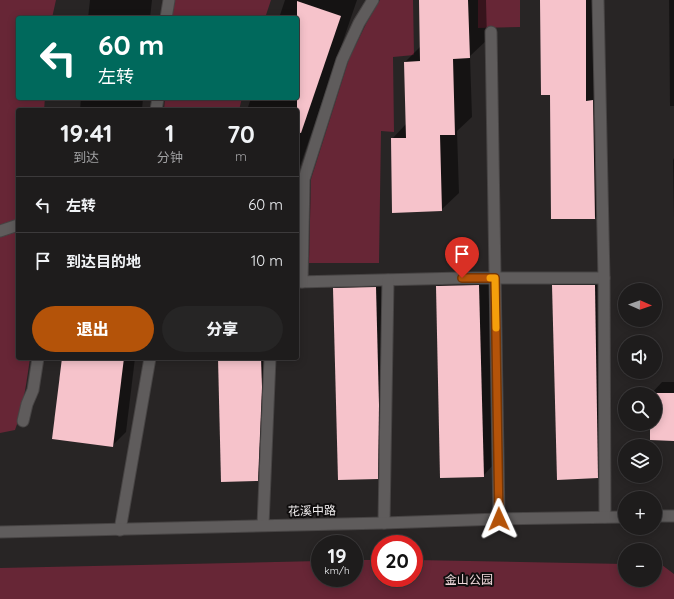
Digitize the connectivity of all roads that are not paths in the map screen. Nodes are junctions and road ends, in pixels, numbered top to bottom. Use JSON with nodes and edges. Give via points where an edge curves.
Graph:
{"nodes":[{"id":1,"x":168,"y":0,"type":"edge"},
{"id":2,"x":373,"y":0,"type":"edge"},
{"id":3,"x":598,"y":0,"type":"edge"},
{"id":4,"x":166,"y":16,"type":"edge"},
{"id":5,"x":491,"y":32,"type":"dead end"},
{"id":6,"x":16,"y":226,"type":"edge"},
{"id":7,"x":0,"y":231,"type":"edge"},
{"id":8,"x":495,"y":278,"type":"junction"},
{"id":9,"x":604,"y":278,"type":"junction"},
{"id":10,"x":388,"y":280,"type":"junction"},
{"id":11,"x":299,"y":282,"type":"edge"},
{"id":12,"x":38,"y":360,"type":"edge"},
{"id":13,"x":150,"y":360,"type":"edge"},
{"id":14,"x":270,"y":360,"type":"edge"},
{"id":15,"x":23,"y":421,"type":"dead end"},
{"id":16,"x":662,"y":516,"type":"edge"},
{"id":17,"x":674,"y":516,"type":"edge"},
{"id":18,"x":618,"y":517,"type":"edge"},
{"id":19,"x":606,"y":518,"type":"junction"},
{"id":20,"x":499,"y":519,"type":"junction"},
{"id":21,"x":384,"y":523,"type":"junction"},
{"id":22,"x":263,"y":525,"type":"junction"},
{"id":23,"x":120,"y":530,"type":"junction"},
{"id":24,"x":0,"y":532,"type":"edge"}],
"edges":[{"from":1,"to":4,"type":"street"},
{"from":2,"to":11,"type":"street","via":[[342,60],[304,179]]},
{"from":3,"to":9,"type":"street"},
{"from":5,"to":8,"type":"street"},
{"from":6,"to":7,"type":"street"},
{"from":8,"to":9,"type":"street"},
{"from":8,"to":10,"type":"street"},
{"from":8,"to":20,"type":"street"},
{"from":9,"to":19,"type":"street"},
{"from":10,"to":11,"type":"street"},
{"from":10,"to":21,"type":"street"},
{"from":12,"to":15,"type":"street","via":[[33,390]]},
{"from":13,"to":23,"type":"street"},
{"from":14,"to":22,"type":"street"},
{"from":16,"to":17,"type":"street"},
{"from":18,"to":19,"type":"street","name":"花溪中路"},
{"from":19,"to":20,"type":"street","name":"花溪中路"},
{"from":20,"to":21,"type":"street","name":"花溪中路"},
{"from":21,"to":22,"type":"street","name":"花溪中路"},
{"from":22,"to":23,"type":"street","name":"花溪中路"},
{"from":23,"to":24,"type":"street","name":"花溪中路"}]}
